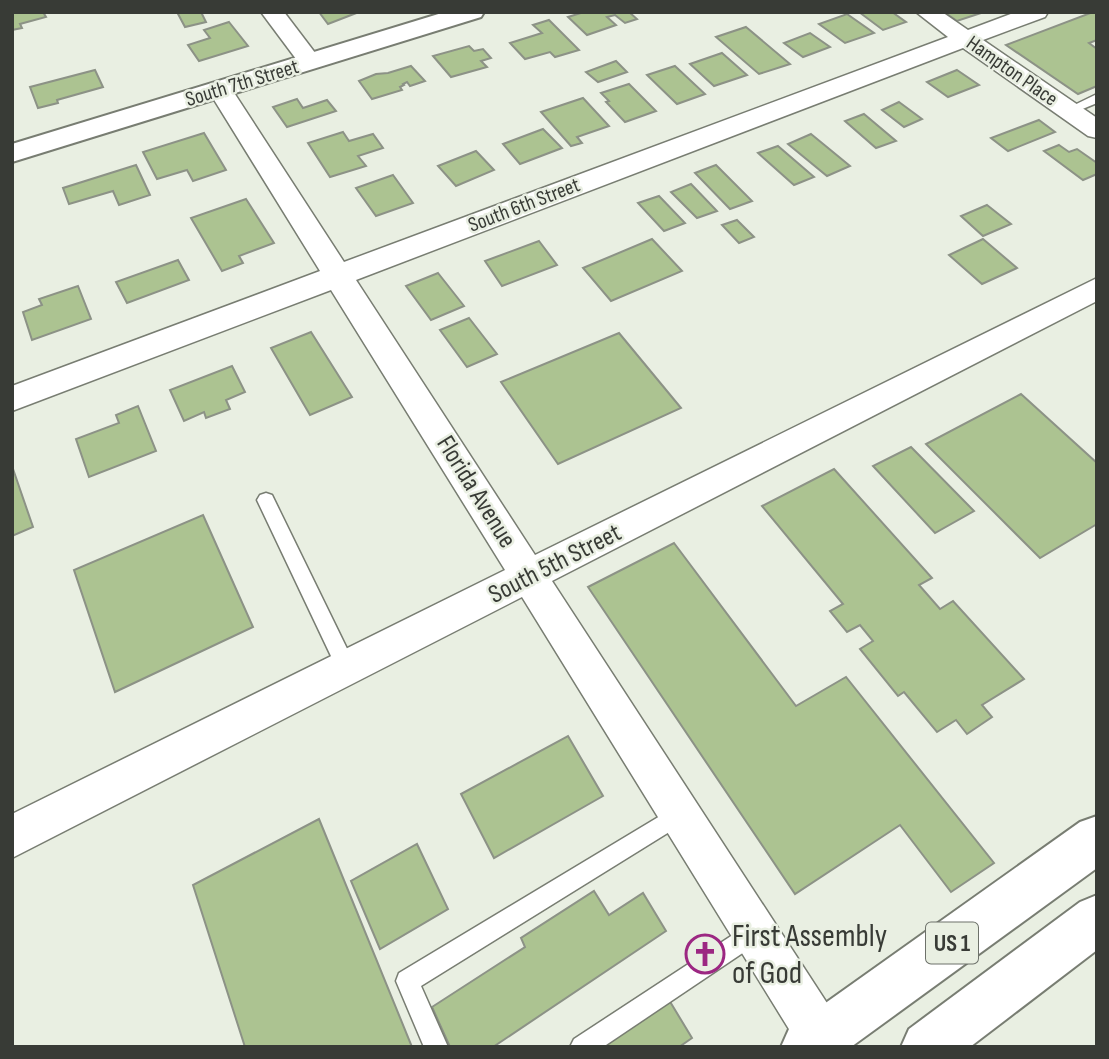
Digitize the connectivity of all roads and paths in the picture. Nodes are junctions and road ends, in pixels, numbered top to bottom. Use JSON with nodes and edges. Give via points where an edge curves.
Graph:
{"nodes":[{"id":1,"x":272,"y":12,"type":"edge"},
{"id":2,"x":472,"y":12,"type":"edge"},
{"id":3,"x":927,"y":12,"type":"edge"},
{"id":4,"x":1034,"y":13,"type":"edge"},
{"id":5,"x":965,"y":39,"type":"junction"},
{"id":6,"x":310,"y":62,"type":"junction"},
{"id":7,"x":220,"y":90,"type":"junction"},
{"id":8,"x":1097,"y":98,"type":"edge"},
{"id":9,"x":1069,"y":111,"type":"junction"},
{"id":10,"x":1097,"y":130,"type":"edge"},
{"id":11,"x":12,"y":153,"type":"edge"},
{"id":12,"x":338,"y":275,"type":"junction"},
{"id":13,"x":1097,"y":288,"type":"edge"},
{"id":14,"x":12,"y":399,"type":"edge"},
{"id":15,"x":265,"y":500,"type":"dead end"},
{"id":16,"x":529,"y":577,"type":"junction"},
{"id":17,"x":347,"y":669,"type":"junction"},
{"id":18,"x":680,"y":814,"type":"junction"},
{"id":19,"x":12,"y":837,"type":"edge"},
{"id":20,"x":1097,"y":839,"type":"edge"},
{"id":21,"x":1097,"y":919,"type":"edge"},
{"id":22,"x":754,"y":932,"type":"junction"},
{"id":23,"x":814,"y":1042,"type":"edge"},
{"id":24,"x":436,"y":1047,"type":"edge"},
{"id":25,"x":582,"y":1047,"type":"edge"},
{"id":26,"x":927,"y":1047,"type":"edge"}],
"edges":[{"from":1,"to":6,"type":"street"},
{"from":2,"to":6,"type":"street","name":"South 7th Street"},
{"from":3,"to":5,"type":"street","name":"Hampton Place"},
{"from":4,"to":5,"type":"street","name":"South 6th Street"},
{"from":5,"to":9,"type":"street","name":"Hampton Place"},
{"from":5,"to":12,"type":"street","name":"South 6th Street"},
{"from":6,"to":7,"type":"street","name":"South 7th Street"},
{"from":7,"to":11,"type":"street","name":"South 7th Street"},
{"from":7,"to":12,"type":"street","name":"Florida Avenue"},
{"from":8,"to":9,"type":"lane"},
{"from":9,"to":10,"type":"street","name":"Hampton Place"},
{"from":12,"to":14,"type":"street","name":"South 6th Street"},
{"from":12,"to":16,"type":"street","name":"Florida Avenue"},
{"from":13,"to":16,"type":"street","name":"South 5th Street"},
{"from":15,"to":17,"type":"lane"},
{"from":16,"to":17,"type":"street","name":"South 5th Street"},
{"from":16,"to":18,"type":"street","name":"Florida Avenue"},
{"from":17,"to":19,"type":"street","name":"South 5th Street"},
{"from":18,"to":22,"type":"street","name":"Florida Avenue"},
{"from":18,"to":24,"type":"lane","via":[[407,981]]},
{"from":20,"to":23,"type":"street","number":"US 1"},
{"from":21,"to":26,"type":"street","number":"US 1"},
{"from":22,"to":23,"type":"street","name":"Florida Avenue"},
{"from":22,"to":25,"type":"lane"}]}
